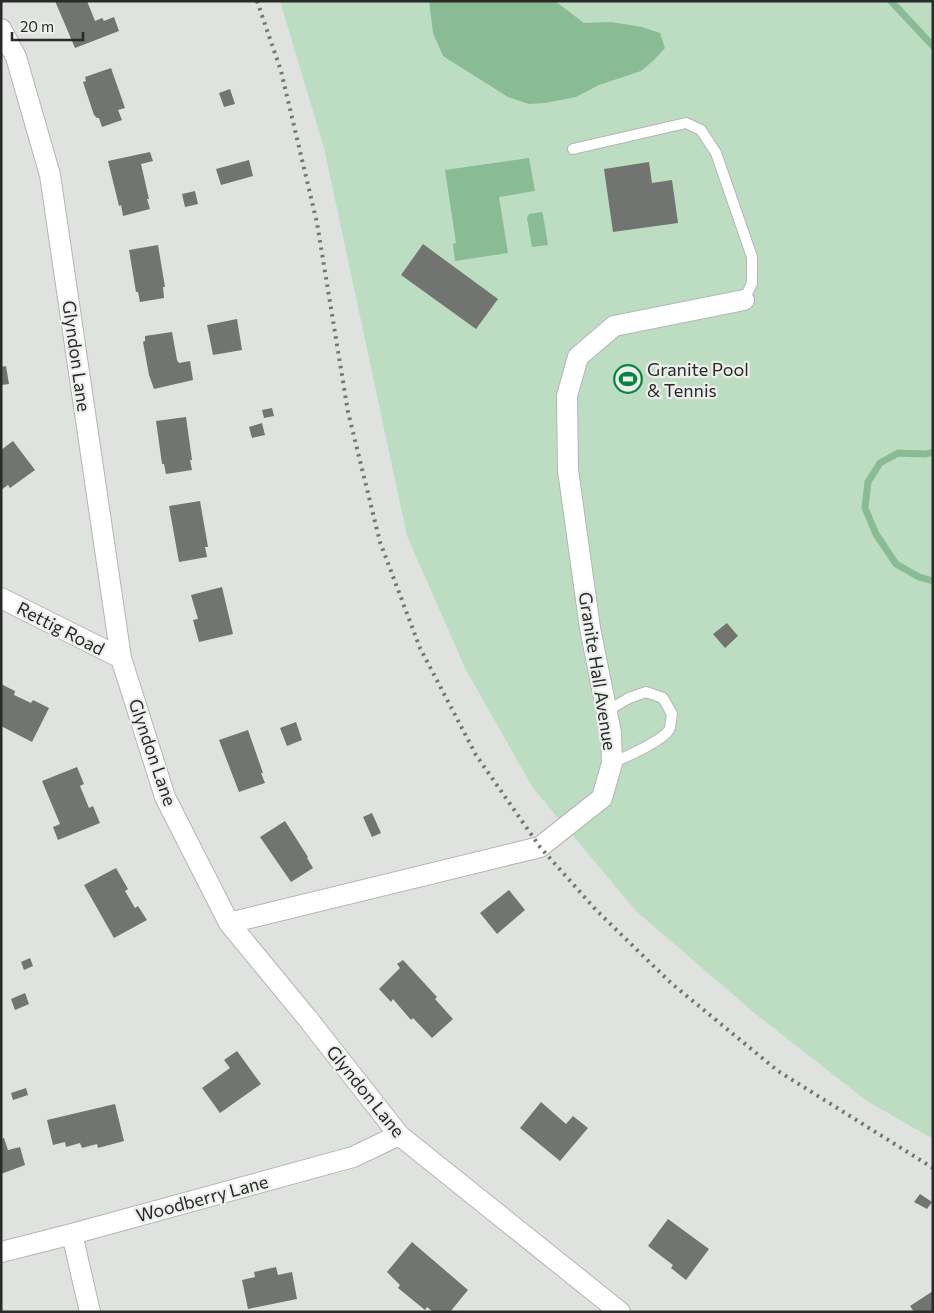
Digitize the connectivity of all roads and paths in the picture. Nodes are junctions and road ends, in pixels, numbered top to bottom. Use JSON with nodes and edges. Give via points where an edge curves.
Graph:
{"nodes":[{"id":1,"x":1,"y":29,"type":"edge"},
{"id":2,"x":572,"y":149,"type":"dead end"},
{"id":3,"x":744,"y":300,"type":"joint"},
{"id":4,"x":1,"y":598,"type":"edge"},
{"id":5,"x":121,"y":658,"type":"junction"},
{"id":6,"x":607,"y":711,"type":"junction"},
{"id":7,"x":612,"y":763,"type":"junction"},
{"id":8,"x":229,"y":924,"type":"junction"},
{"id":9,"x":399,"y":1135,"type":"junction"},
{"id":10,"x":72,"y":1234,"type":"junction"},
{"id":11,"x":1,"y":1252,"type":"edge"},
{"id":12,"x":90,"y":1312,"type":"edge"},
{"id":13,"x":620,"y":1312,"type":"edge"}],
"edges":[{"from":1,"to":5,"type":"street","name":"Glyndon Lane","via":[[16,57],[50,175]]},
{"from":2,"to":3,"type":"lane","via":[[686,123],[701,130],[716,153],[752,257],[752,283]]},
{"from":3,"to":6,"type":"street","name":"Granite Hall Avenue","via":[[614,326],[578,356],[567,396],[568,470],[590,628]]},
{"from":4,"to":5,"type":"street","name":"Rettig Road"},
{"from":5,"to":8,"type":"street","name":"Glyndon Lane","via":[[165,797]]},
{"from":6,"to":7,"type":"street","name":"Granite Hall Avenue"},
{"from":6,"to":7,"type":"lane","via":[[646,692],[663,698],[672,714],[669,730],[658,739]]},
{"from":7,"to":8,"type":"street","name":"Granite Hall Avenue","via":[[602,798],[540,847]]},
{"from":8,"to":9,"type":"street","name":"Glyndon Lane"},
{"from":9,"to":10,"type":"street","name":"Woodberry Lane","via":[[353,1157]]},
{"from":9,"to":13,"type":"street","name":"Glyndon Lane"},
{"from":10,"to":11,"type":"street","name":"Woodberry Lane"},
{"from":10,"to":12,"type":"street"}]}
